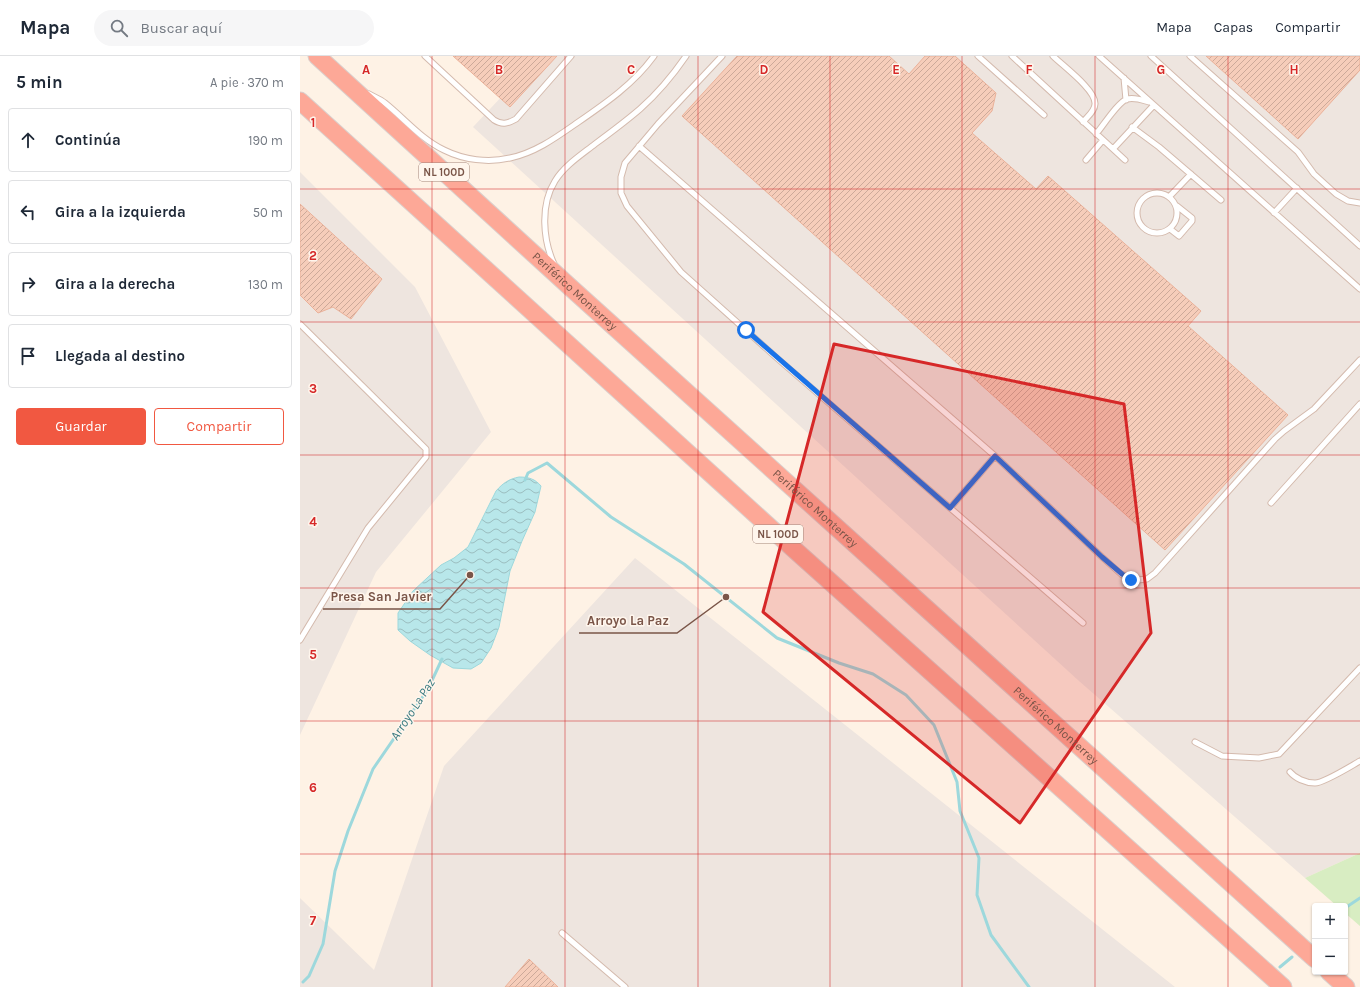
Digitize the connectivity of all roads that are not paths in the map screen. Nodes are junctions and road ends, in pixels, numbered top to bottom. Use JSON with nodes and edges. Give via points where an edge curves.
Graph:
{"nodes":[{"id":1,"x":318,"y":56,"type":"edge"},
{"id":2,"x":425,"y":56,"type":"edge"},
{"id":3,"x":571,"y":56,"type":"edge"},
{"id":4,"x":654,"y":56,"type":"edge"},
{"id":5,"x":686,"y":56,"type":"edge"},
{"id":6,"x":722,"y":56,"type":"edge"},
{"id":7,"x":978,"y":56,"type":"edge"},
{"id":8,"x":1012,"y":56,"type":"edge"},
{"id":9,"x":1053,"y":56,"type":"edge"},
{"id":10,"x":1100,"y":56,"type":"edge"},
{"id":11,"x":1151,"y":56,"type":"edge"},
{"id":12,"x":1190,"y":56,"type":"edge"},
{"id":13,"x":1124,"y":78,"type":"junction"},
{"id":14,"x":345,"y":81,"type":"junction"},
{"id":15,"x":1126,"y":100,"type":"junction"},
{"id":16,"x":300,"y":101,"type":"edge"},
{"id":17,"x":1153,"y":104,"type":"junction"},
{"id":18,"x":1044,"y":115,"type":"dead end"},
{"id":19,"x":1083,"y":122,"type":"junction"},
{"id":20,"x":1132,"y":127,"type":"junction"},
{"id":21,"x":1096,"y":134,"type":"junction"},
{"id":22,"x":1102,"y":140,"type":"junction"},
{"id":23,"x":639,"y":146,"type":"junction"},
{"id":24,"x":1113,"y":149,"type":"junction"},
{"id":25,"x":1086,"y":160,"type":"dead end"},
{"id":26,"x":1124,"y":160,"type":"dead end"},
{"id":27,"x":1191,"y":174,"type":"junction"},
{"id":28,"x":1297,"y":188,"type":"junction"},
{"id":29,"x":1169,"y":197,"type":"junction"},
{"id":30,"x":1221,"y":200,"type":"dead end"},
{"id":31,"x":1360,"y":203,"type":"edge"},
{"id":32,"x":1176,"y":205,"type":"junction"},
{"id":33,"x":1274,"y":213,"type":"junction"},
{"id":34,"x":1170,"y":229,"type":"junction"},
{"id":35,"x":1360,"y":246,"type":"edge"},
{"id":36,"x":570,"y":287,"type":"junction"},
{"id":37,"x":1360,"y":289,"type":"edge"},
{"id":38,"x":300,"y":324,"type":"edge"},
{"id":39,"x":1360,"y":360,"type":"edge"},
{"id":40,"x":1360,"y":404,"type":"edge"},
{"id":41,"x":995,"y":456,"type":"junction"},
{"id":42,"x":1272,"y":502,"type":"dead end"},
{"id":43,"x":950,"y":508,"type":"junction"},
{"id":44,"x":1083,"y":623,"type":"dead end"},
{"id":45,"x":300,"y":640,"type":"edge"},
{"id":46,"x":1360,"y":668,"type":"edge"},
{"id":47,"x":1196,"y":742,"type":"dead end"},
{"id":48,"x":1360,"y":761,"type":"edge"},
{"id":49,"x":1290,"y":772,"type":"dead end"},
{"id":50,"x":562,"y":933,"type":"dead end"},
{"id":51,"x":1312,"y":956,"type":"edge"},
{"id":52,"x":1332,"y":975,"type":"edge"},
{"id":53,"x":1280,"y":985,"type":"edge"},
{"id":54,"x":625,"y":987,"type":"edge"},
{"id":55,"x":1346,"y":987,"type":"edge"}],
"edges":[{"from":1,"to":14,"type":"highway","name":"Periférico Monterrey","number":"NL 100D"},
{"from":2,"to":3,"type":"lane","via":[[501,124],[516,119]]},
{"from":4,"to":14,"type":"lane","via":[[619,93],[556,138],[533,151],[498,160],[464,157],[444,150],[426,139],[384,102]]},
{"from":5,"to":36,"type":"lane","via":[[651,99],[572,162],[554,181],[547,202],[546,236],[556,269]]},
{"from":6,"to":23,"type":"lane"},
{"from":7,"to":18,"type":"lane"},
{"from":8,"to":19,"type":"lane"},
{"from":9,"to":19,"type":"lane","via":[[1079,79],[1095,99],[1094,110]]},
{"from":10,"to":13,"type":"lane"},
{"from":11,"to":28,"type":"lane"},
{"from":12,"to":31,"type":"lane","via":[[1298,152],[1314,174],[1336,194],[1348,201]]},
{"from":13,"to":15,"type":"lane"},
{"from":13,"to":17,"type":"lane"},
{"from":14,"to":36,"type":"highway","name":"Periférico Monterrey","number":"NL 100D"},
{"from":15,"to":17,"type":"lane","via":[[1139,99]]},
{"from":15,"to":21,"type":"lane"},
{"from":16,"to":53,"type":"highway","number":"NL 100D"},
{"from":17,"to":20,"type":"lane"},
{"from":17,"to":33,"type":"lane"},
{"from":19,"to":21,"type":"lane"},
{"from":20,"to":24,"type":"lane"},
{"from":20,"to":27,"type":"lane"},
{"from":21,"to":22,"type":"lane"},
{"from":22,"to":24,"type":"lane"},
{"from":22,"to":25,"type":"lane"},
{"from":23,"to":41,"type":"lane"},
{"from":23,"to":43,"type":"lane","via":[[625,163],[621,177],[621,193],[634,216],[681,272]]},
{"from":24,"to":26,"type":"lane"},
{"from":27,"to":29,"type":"lane"},
{"from":27,"to":30,"type":"lane"},
{"from":28,"to":33,"type":"lane"},
{"from":28,"to":35,"type":"lane"},
{"from":29,"to":32,"type":"lane"},
{"from":29,"to":34,"type":"lane","via":[[1159,193],[1148,196],[1140,203],[1137,212],[1146,230],[1161,233]]},
{"from":32,"to":34,"type":"lane","via":[[1176,221]]},
{"from":32,"to":34,"type":"lane","via":[[1192,218],[1192,221],[1179,236]]},
{"from":33,"to":37,"type":"lane"},
{"from":36,"to":51,"type":"highway","name":"Periférico Monterrey","number":"NL 100D"},
{"from":38,"to":45,"type":"lane","via":[[427,452],[426,457],[368,528]]},
{"from":39,"to":41,"type":"lane","via":[[1314,409],[1276,439],[1164,564],[1147,578],[1131,580],[1122,574]]},
{"from":40,"to":42,"type":"lane"},
{"from":41,"to":43,"type":"lane"},
{"from":43,"to":44,"type":"lane"},
{"from":46,"to":47,"type":"lane","via":[[1279,754],[1259,758],[1222,756]]},
{"from":48,"to":49,"type":"lane","via":[[1316,783],[1295,778]]},
{"from":50,"to":54,"type":"lane"},
{"from":52,"to":55,"type":"highway"}]}
